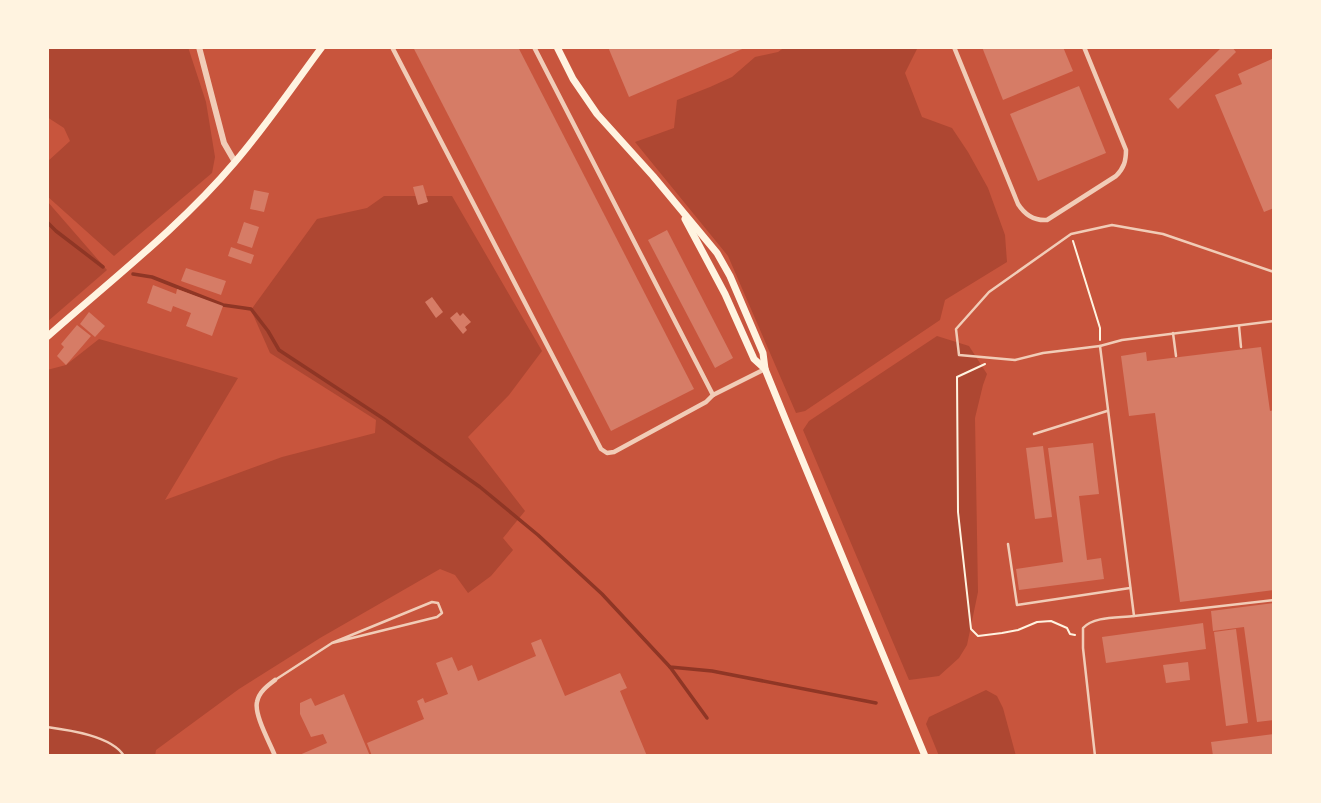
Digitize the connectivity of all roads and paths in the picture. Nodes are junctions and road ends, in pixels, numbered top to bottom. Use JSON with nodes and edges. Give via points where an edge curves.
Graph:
{"nodes":[{"id":1,"x":199,"y":47,"type":"edge"},
{"id":2,"x":322,"y":47,"type":"edge"},
{"id":3,"x":392,"y":47,"type":"edge"},
{"id":4,"x":534,"y":47,"type":"edge"},
{"id":5,"x":557,"y":47,"type":"edge"},
{"id":6,"x":954,"y":47,"type":"edge"},
{"id":7,"x":1084,"y":47,"type":"edge"},
{"id":8,"x":235,"y":162,"type":"junction"},
{"id":9,"x":682,"y":212,"type":"junction"},
{"id":10,"x":1071,"y":234,"type":"junction"},
{"id":11,"x":1274,"y":272,"type":"edge"},
{"id":12,"x":1274,"y":321,"type":"edge"},
{"id":13,"x":1239,"y":325,"type":"junction"},
{"id":14,"x":1173,"y":333,"type":"junction"},
{"id":15,"x":47,"y":337,"type":"edge"},
{"id":16,"x":1100,"y":346,"type":"junction"},
{"id":17,"x":1241,"y":347,"type":"dead end"},
{"id":18,"x":1176,"y":356,"type":"dead end"},
{"id":19,"x":995,"y":359,"type":"junction"},
{"id":20,"x":765,"y":369,"type":"junction"},
{"id":21,"x":713,"y":395,"type":"junction"},
{"id":22,"x":1107,"y":411,"type":"junction"},
{"id":23,"x":1034,"y":434,"type":"dead end"},
{"id":24,"x":1008,"y":544,"type":"dead end"},
{"id":25,"x":1130,"y":588,"type":"junction"},
{"id":26,"x":1274,"y":600,"type":"edge"},
{"id":27,"x":1134,"y":616,"type":"junction"},
{"id":28,"x":1082,"y":636,"type":"junction"},
{"id":29,"x":332,"y":643,"type":"junction"},
{"id":30,"x":275,"y":680,"type":"joint"},
{"id":31,"x":47,"y":727,"type":"edge"},
{"id":32,"x":124,"y":756,"type":"edge"},
{"id":33,"x":275,"y":756,"type":"edge"},
{"id":34,"x":925,"y":756,"type":"edge"},
{"id":35,"x":1095,"y":756,"type":"edge"}],
"edges":[{"from":1,"to":8,"type":"street","via":[[224,143]]},
{"from":2,"to":8,"type":"main road"},
{"from":3,"to":21,"type":"street","via":[[601,449],[614,452]]},
{"from":4,"to":21,"type":"street"},
{"from":5,"to":9,"type":"main road","via":[[597,114]]},
{"from":6,"to":7,"type":"street","via":[[1018,204],[1034,219],[1047,220],[1116,176],[1126,160]]},
{"from":8,"to":15,"type":"main road","via":[[172,227]]},
{"from":9,"to":20,"type":"main road","via":[[754,359]]},
{"from":9,"to":20,"type":"main road","via":[[730,275],[763,353]]},
{"from":10,"to":11,"type":"lane","via":[[1112,225],[1163,234]]},
{"from":10,"to":16,"type":"path","via":[[1100,328]]},
{"from":10,"to":19,"type":"lane","via":[[989,292],[956,329],[959,355]]},
{"from":12,"to":13,"type":"lane"},
{"from":13,"to":14,"type":"lane"},
{"from":13,"to":17,"type":"lane"},
{"from":14,"to":16,"type":"lane"},
{"from":14,"to":18,"type":"lane"},
{"from":16,"to":19,"type":"lane"},
{"from":16,"to":22,"type":"lane"},
{"from":19,"to":28,"type":"path","via":[[957,377],[958,512],[971,629],[978,636],[1051,621]]},
{"from":20,"to":21,"type":"street"},
{"from":20,"to":34,"type":"main road"},
{"from":22,"to":23,"type":"lane"},
{"from":22,"to":25,"type":"lane"},
{"from":24,"to":25,"type":"lane","via":[[1017,605]]},
{"from":25,"to":27,"type":"lane"},
{"from":26,"to":27,"type":"lane"},
{"from":27,"to":28,"type":"lane","via":[[1088,623]]},
{"from":28,"to":35,"type":"lane"},
{"from":29,"to":29,"type":"lane","via":[[437,617],[441,607],[432,602]]},
{"from":29,"to":30,"type":"lane"},
{"from":30,"to":33,"type":"street","via":[[256,703]]},
{"from":31,"to":32,"type":"lane","via":[[105,740]]}]}
